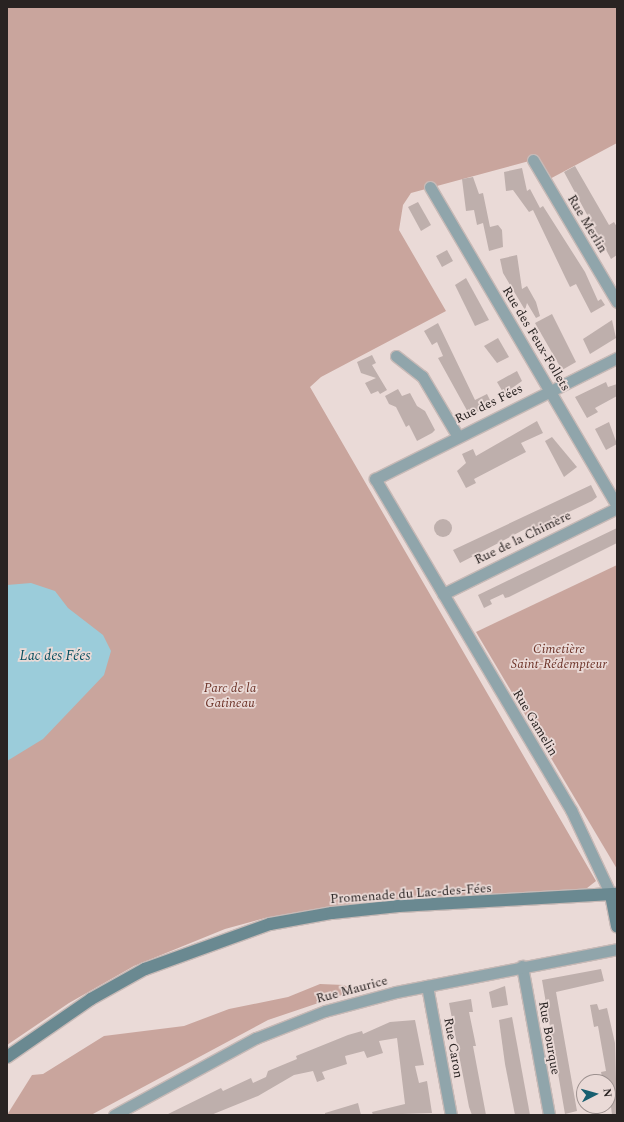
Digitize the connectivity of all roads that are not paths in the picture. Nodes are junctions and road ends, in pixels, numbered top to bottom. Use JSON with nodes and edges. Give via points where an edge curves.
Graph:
{"nodes":[{"id":1,"x":534,"y":160,"type":"dead end"},
{"id":2,"x":430,"y":187,"type":"dead end"},
{"id":3,"x":617,"y":302,"type":"edge"},
{"id":4,"x":396,"y":356,"type":"dead end"},
{"id":5,"x":617,"y":358,"type":"edge"},
{"id":6,"x":550,"y":390,"type":"junction"},
{"id":7,"x":457,"y":435,"type":"junction"},
{"id":8,"x":375,"y":479,"type":"joint"},
{"id":9,"x":617,"y":507,"type":"edge"},
{"id":10,"x":443,"y":594,"type":"junction"},
{"id":11,"x":614,"y":894,"type":"edge"},
{"id":12,"x":617,"y":926,"type":"edge"},
{"id":13,"x":617,"y":949,"type":"edge"},
{"id":14,"x":522,"y":966,"type":"junction"},
{"id":15,"x":427,"y":986,"type":"junction"},
{"id":16,"x":7,"y":1057,"type":"edge"},
{"id":17,"x":114,"y":1115,"type":"edge"},
{"id":18,"x":451,"y":1115,"type":"edge"},
{"id":19,"x":549,"y":1115,"type":"edge"}],
"edges":[{"from":1,"to":3,"type":"street","name":"Rue Merlin"},
{"from":2,"to":6,"type":"street","name":"Rue des Feux-Follets"},
{"from":4,"to":7,"type":"street","via":[[422,376]]},
{"from":5,"to":6,"type":"street","name":"Rue des Fées"},
{"from":6,"to":7,"type":"street","name":"Rue des Fées"},
{"from":6,"to":9,"type":"street","name":"Rue des Feux-Follets"},
{"from":7,"to":8,"type":"street","name":"Rue des Fées"},
{"from":8,"to":10,"type":"street","name":"Rue Gamelin"},
{"from":9,"to":10,"type":"street","name":"Rue de la Chimère"},
{"from":10,"to":11,"type":"street","name":"Rue Gamelin","via":[[571,810]]},
{"from":11,"to":12,"type":"street","name":"Rue Gamelin"},
{"from":11,"to":16,"type":"street","name":"Promenade du Lac-des-Fées","via":[[399,906],[332,913],[270,924],[145,969],[91,999]]},
{"from":13,"to":14,"type":"street","name":"Rue Maurice"},
{"from":14,"to":15,"type":"street","name":"Rue Maurice"},
{"from":14,"to":19,"type":"street","name":"Rue Bourque"},
{"from":15,"to":17,"type":"street","name":"Rue Maurice","via":[[347,1004],[278,1029]]},
{"from":15,"to":18,"type":"street","name":"Rue Caron"}]}
